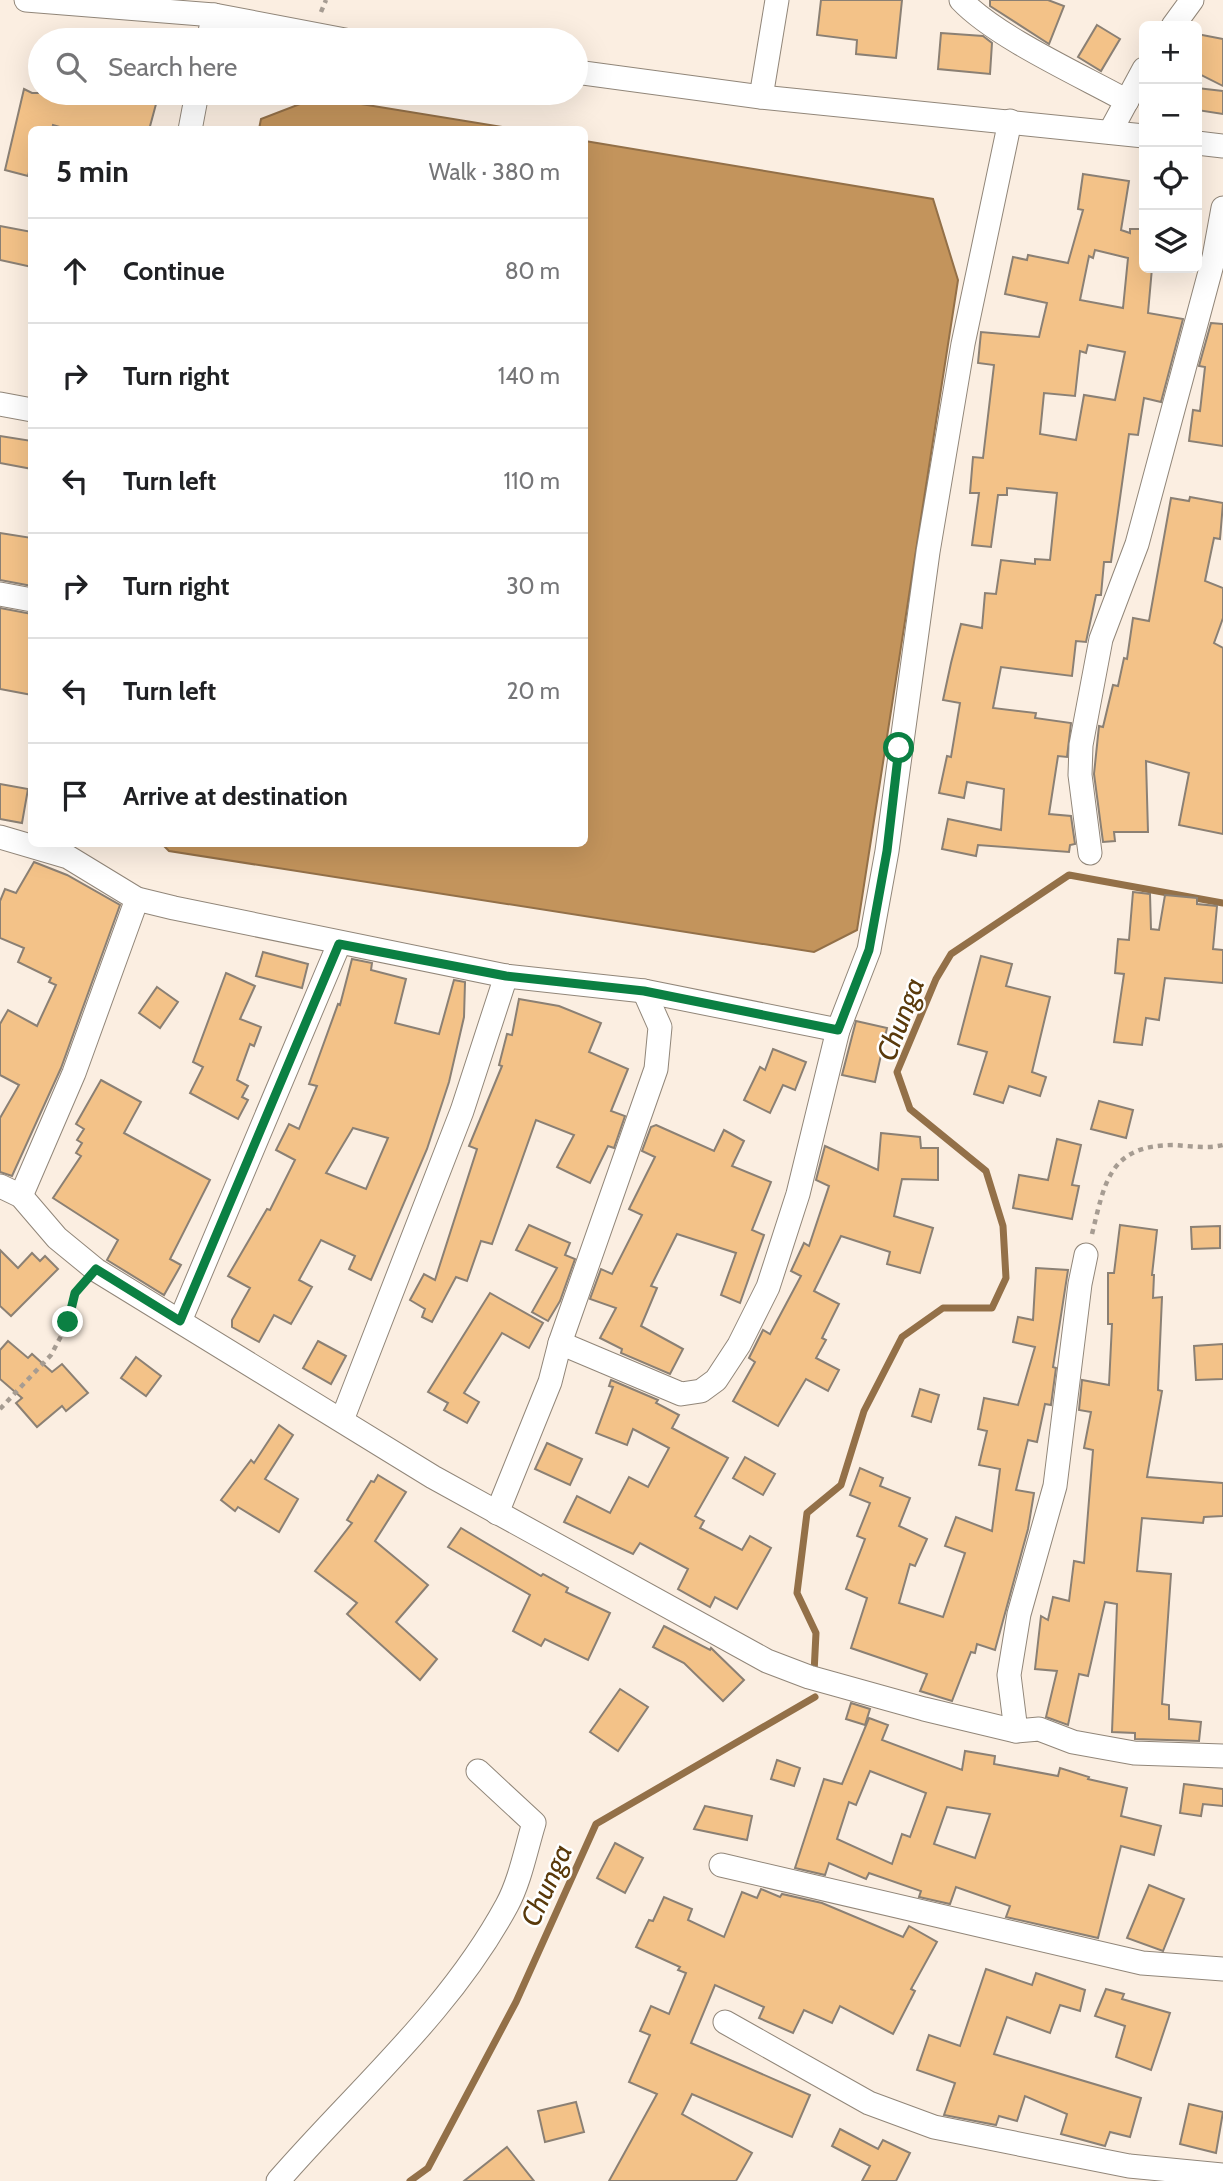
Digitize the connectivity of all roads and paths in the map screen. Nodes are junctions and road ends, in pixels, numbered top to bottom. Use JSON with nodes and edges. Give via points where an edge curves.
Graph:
{"nodes":[{"id":1,"x":26,"y":0,"type":"edge"},
{"id":2,"x":777,"y":0,"type":"edge"},
{"id":3,"x":961,"y":0,"type":"edge"},
{"id":4,"x":1192,"y":0,"type":"edge"},
{"id":5,"x":214,"y":15,"type":"junction"},
{"id":6,"x":1176,"y":21,"type":"edge"},
{"id":7,"x":211,"y":28,"type":"edge"},
{"id":8,"x":282,"y":28,"type":"edge"},
{"id":9,"x":588,"y":74,"type":"edge"},
{"id":10,"x":1139,"y":78,"type":"edge"},
{"id":11,"x":761,"y":97,"type":"junction"},
{"id":12,"x":1126,"y":101,"type":"junction"},
{"id":13,"x":195,"y":105,"type":"edge"},
{"id":14,"x":1010,"y":121,"type":"junction"},
{"id":15,"x":191,"y":126,"type":"edge"},
{"id":16,"x":1110,"y":132,"type":"junction"},
{"id":17,"x":1139,"y":135,"type":"edge"},
{"id":18,"x":1202,"y":144,"type":"edge"},
{"id":19,"x":1223,"y":146,"type":"edge"},
{"id":20,"x":1223,"y":208,"type":"edge"},
{"id":21,"x":0,"y":404,"type":"edge"},
{"id":22,"x":28,"y":409,"type":"edge"},
{"id":23,"x":0,"y":594,"type":"edge"},
{"id":24,"x":28,"y":599,"type":"edge"},
{"id":25,"x":0,"y":837,"type":"edge"},
{"id":26,"x":28,"y":843,"type":"edge"},
{"id":27,"x":66,"y":850,"type":"edge"},
{"id":28,"x":1090,"y":853,"type":"dead end"},
{"id":29,"x":137,"y":899,"type":"junction"},
{"id":30,"x":339,"y":944,"type":"junction"},
{"id":31,"x":506,"y":976,"type":"junction"},
{"id":32,"x":644,"y":991,"type":"junction"},
{"id":33,"x":838,"y":1030,"type":"junction"},
{"id":34,"x":1223,"y":1145,"type":"edge"},
{"id":35,"x":10,"y":1191,"type":"edge"},
{"id":36,"x":1086,"y":1255,"type":"joint"},
{"id":37,"x":96,"y":1269,"type":"junction"},
{"id":38,"x":180,"y":1321,"type":"junction"},
{"id":39,"x":560,"y":1343,"type":"junction"},
{"id":40,"x":0,"y":1409,"type":"edge"},
{"id":41,"x":342,"y":1420,"type":"junction"},
{"id":42,"x":497,"y":1513,"type":"junction"},
{"id":43,"x":1016,"y":1731,"type":"junction"},
{"id":44,"x":1223,"y":1756,"type":"edge"},
{"id":45,"x":478,"y":1771,"type":"dead end"},
{"id":46,"x":721,"y":1865,"type":"dead end"},
{"id":47,"x":1223,"y":1969,"type":"edge"},
{"id":48,"x":726,"y":2022,"type":"dead end"},
{"id":49,"x":1126,"y":2173,"type":"edge"},
{"id":50,"x":1223,"y":2175,"type":"edge"},
{"id":51,"x":278,"y":2181,"type":"edge"}],
"edges":[{"from":1,"to":5,"type":"street"},
{"from":2,"to":11,"type":"street"},
{"from":3,"to":12,"type":"street","via":[[1031,48]]},
{"from":4,"to":6,"type":"street"},
{"from":5,"to":7,"type":"street"},
{"from":5,"to":8,"type":"street"},
{"from":9,"to":11,"type":"street"},
{"from":10,"to":12,"type":"street"},
{"from":11,"to":14,"type":"street"},
{"from":12,"to":16,"type":"street"},
{"from":13,"to":15,"type":"street"},
{"from":14,"to":16,"type":"street"},
{"from":14,"to":33,"type":"street","via":[[959,370],[928,552],[869,950]]},
{"from":16,"to":17,"type":"street"},
{"from":18,"to":19,"type":"street"},
{"from":20,"to":28,"type":"street","via":[[1137,544],[1101,639],[1081,745]]},
{"from":21,"to":22,"type":"street"},
{"from":23,"to":24,"type":"street"},
{"from":25,"to":26,"type":"street"},
{"from":27,"to":29,"type":"street"},
{"from":29,"to":30,"type":"street"},
{"from":29,"to":35,"type":"street","via":[[74,1073]]},
{"from":30,"to":31,"type":"street"},
{"from":30,"to":38,"type":"street"},
{"from":31,"to":32,"type":"street"},
{"from":31,"to":41,"type":"street","via":[[462,1111]]},
{"from":32,"to":33,"type":"street"},
{"from":32,"to":39,"type":"street","via":[[660,1027],[656,1069]]},
{"from":33,"to":39,"type":"street","via":[[798,1194],[768,1287],[716,1380],[701,1391],[681,1394]]},
{"from":34,"to":36,"type":"path","via":[[1150,1148],[1114,1166],[1104,1186]]},
{"from":35,"to":37,"type":"street"},
{"from":36,"to":43,"type":"street","via":[[1055,1486],[1019,1614],[1009,1675]]},
{"from":37,"to":38,"type":"street"},
{"from":37,"to":40,"type":"path","via":[[75,1293],[68,1322],[51,1355]]},
{"from":38,"to":41,"type":"street"},
{"from":39,"to":42,"type":"street","via":[[550,1382]]},
{"from":41,"to":42,"type":"street"},
{"from":42,"to":43,"type":"street","via":[[767,1661],[809,1677]]},
{"from":43,"to":44,"type":"street","via":[[1039,1730],[1073,1742],[1134,1753]]},
{"from":45,"to":51,"type":"street","via":[[534,1823],[509,1902],[457,1985],[400,2053]]},
{"from":46,"to":47,"type":"street","via":[[1142,1963]]},
{"from":48,"to":49,"type":"street","via":[[869,2103],[903,2117]]},
{"from":49,"to":50,"type":"street"}]}
